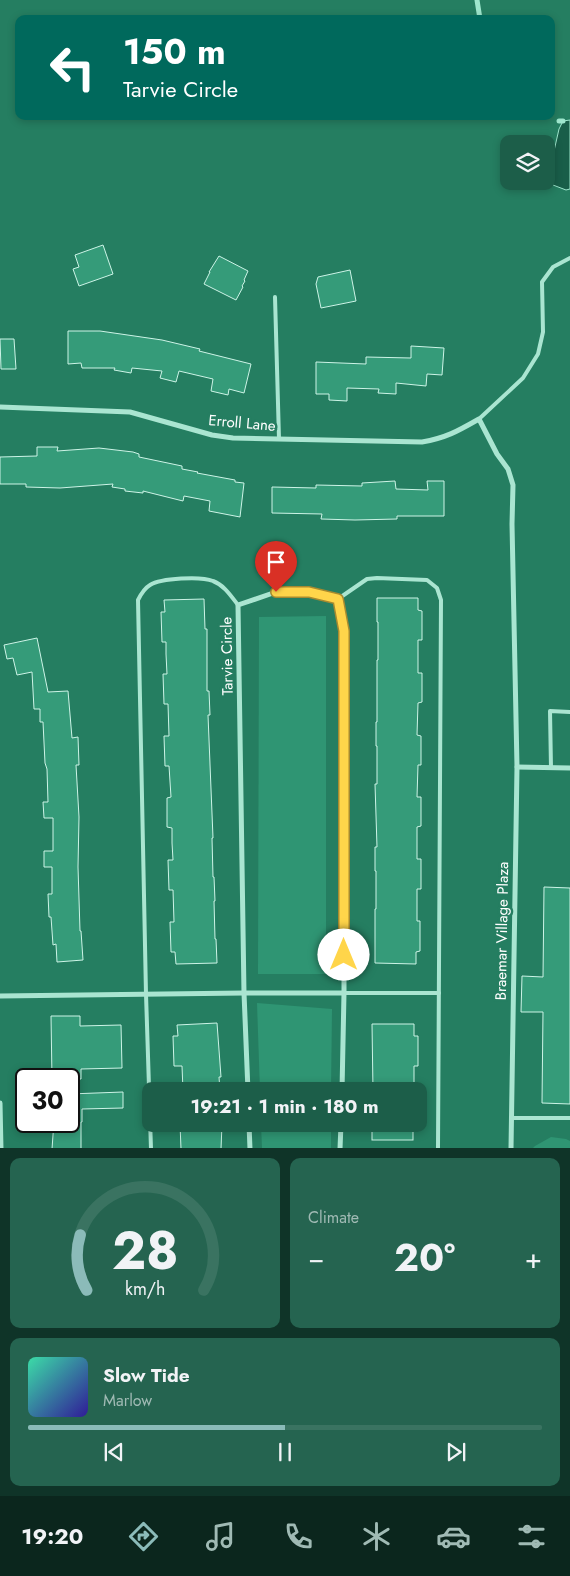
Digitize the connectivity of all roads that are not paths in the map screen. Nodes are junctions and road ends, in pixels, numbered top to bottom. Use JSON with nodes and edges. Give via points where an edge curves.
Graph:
{"nodes":[{"id":1,"x":570,"y":258,"type":"edge"},
{"id":2,"x":274,"y":297,"type":"dead end"},
{"id":3,"x":0,"y":407,"type":"edge"},
{"id":4,"x":479,"y":419,"type":"junction"},
{"id":5,"x":279,"y":439,"type":"junction"},
{"id":6,"x":338,"y":599,"type":"junction"},
{"id":7,"x":238,"y":605,"type":"junction"},
{"id":8,"x":570,"y":712,"type":"edge"},
{"id":9,"x":517,"y":767,"type":"junction"},
{"id":10,"x":551,"y":768,"type":"junction"},
{"id":11,"x":570,"y":768,"type":"edge"},
{"id":12,"x":244,"y":993,"type":"junction"},
{"id":13,"x":344,"y":993,"type":"junction"},
{"id":14,"x":439,"y":993,"type":"junction"},
{"id":15,"x":146,"y":994,"type":"junction"},
{"id":16,"x":0,"y":996,"type":"edge"},
{"id":17,"x":248,"y":1082,"type":"edge"},
{"id":18,"x":342,"y":1082,"type":"edge"},
{"id":19,"x":0,"y":1103,"type":"edge"},
{"id":20,"x":511,"y":1118,"type":"junction"},
{"id":21,"x":570,"y":1118,"type":"edge"},
{"id":22,"x":249,"y":1132,"type":"edge"},
{"id":23,"x":341,"y":1132,"type":"edge"},
{"id":24,"x":1,"y":1148,"type":"edge"},
{"id":25,"x":152,"y":1148,"type":"edge"},
{"id":26,"x":250,"y":1148,"type":"edge"},
{"id":27,"x":340,"y":1148,"type":"edge"},
{"id":28,"x":438,"y":1148,"type":"edge"},
{"id":29,"x":511,"y":1148,"type":"edge"}],
"edges":[{"from":1,"to":4,"type":"lane","via":[[552,267],[542,282],[543,332],[538,354],[523,378]]},
{"from":2,"to":5,"type":"lane"},
{"from":3,"to":5,"type":"street","name":"Erroll Lane","via":[[130,412],[212,435]]},
{"from":4,"to":5,"type":"street","name":"Erroll Lane","via":[[452,435],[422,442]]},
{"from":4,"to":9,"type":"street","name":"Braemar Village Plaza","via":[[508,469],[513,485]]},
{"from":6,"to":7,"type":"street","name":"Tarvie Circle","via":[[309,592],[276,592]]},
{"from":6,"to":13,"type":"street","via":[[344,631]]},
{"from":6,"to":14,"type":"lane","via":[[367,579],[376,578],[427,580],[437,588],[441,600]]},
{"from":7,"to":12,"type":"street","name":"Tarvie Circle"},
{"from":7,"to":15,"type":"lane","via":[[226,589],[214,581],[203,579],[160,580],[143,591],[138,600]]},
{"from":8,"to":10,"type":"lane","via":[[550,711]]},
{"from":9,"to":10,"type":"street"},
{"from":9,"to":20,"type":"street","name":"Braemar Village Plaza"},
{"from":10,"to":11,"type":"street"},
{"from":12,"to":13,"type":"street"},
{"from":12,"to":15,"type":"street"},
{"from":12,"to":17,"type":"street","name":"Tarvie Circle"},
{"from":13,"to":14,"type":"lane"},
{"from":13,"to":18,"type":"street"},
{"from":14,"to":28,"type":"lane"},
{"from":15,"to":16,"type":"street"},
{"from":15,"to":25,"type":"lane"},
{"from":19,"to":24,"type":"street"},
{"from":20,"to":21,"type":"lane"},
{"from":20,"to":29,"type":"street","name":"Braemar Village Plaza"},
{"from":22,"to":26,"type":"street"},
{"from":23,"to":27,"type":"street"}]}
